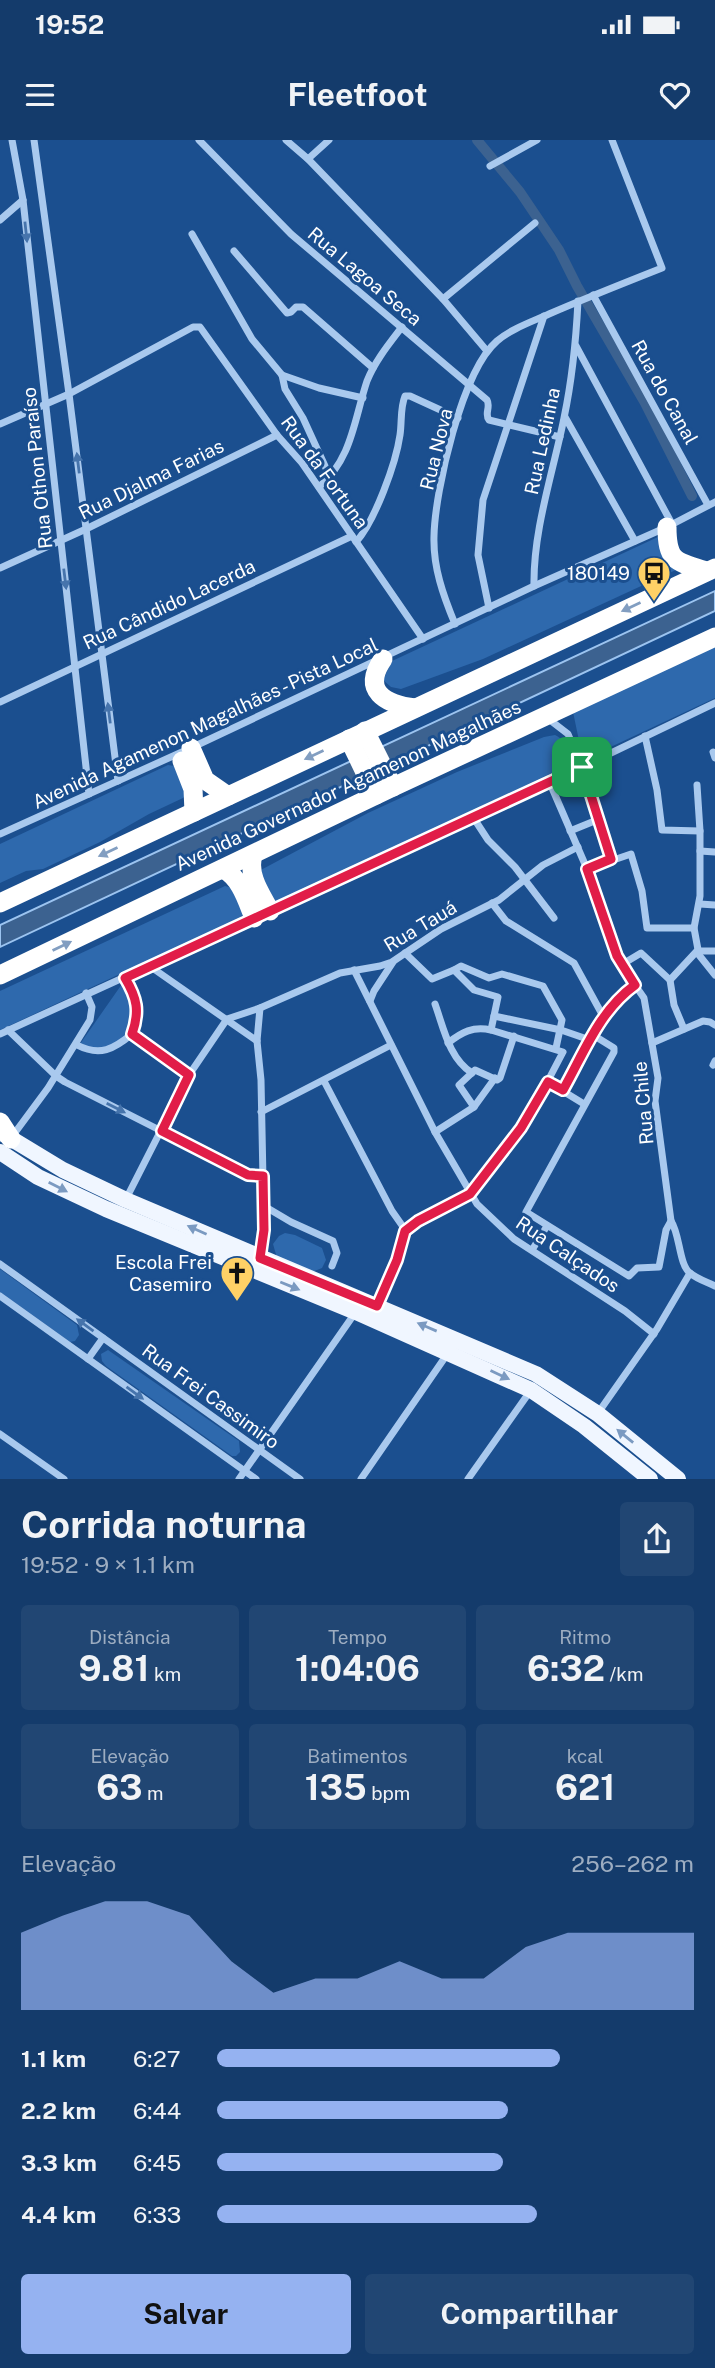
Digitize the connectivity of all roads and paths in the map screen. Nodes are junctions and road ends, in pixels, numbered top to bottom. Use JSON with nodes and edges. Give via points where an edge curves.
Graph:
{"nodes":[{"id":1,"x":12,"y":140,"type":"edge"},
{"id":2,"x":34,"y":140,"type":"edge"},
{"id":3,"x":199,"y":140,"type":"edge"},
{"id":4,"x":286,"y":140,"type":"edge"},
{"id":5,"x":329,"y":140,"type":"edge"},
{"id":6,"x":537,"y":140,"type":"edge"},
{"id":7,"x":612,"y":140,"type":"edge"},
{"id":8,"x":307,"y":159,"type":"junction"},
{"id":9,"x":490,"y":165,"type":"dead end"},
{"id":10,"x":23,"y":200,"type":"junction"},
{"id":11,"x":0,"y":220,"type":"edge"},
{"id":12,"x":535,"y":223,"type":"dead end"},
{"id":13,"x":192,"y":234,"type":"dead end"},
{"id":14,"x":234,"y":251,"type":"dead end"},
{"id":15,"x":592,"y":295,"type":"junction"},
{"id":16,"x":443,"y":299,"type":"junction"},
{"id":17,"x":580,"y":300,"type":"junction"},
{"id":18,"x":544,"y":316,"type":"junction"},
{"id":19,"x":402,"y":327,"type":"junction"},
{"id":20,"x":576,"y":345,"type":"junction"},
{"id":21,"x":487,"y":351,"type":"junction"},
{"id":22,"x":373,"y":368,"type":"junction"},
{"id":23,"x":282,"y":375,"type":"junction"},
{"id":24,"x":469,"y":387,"type":"junction"},
{"id":25,"x":69,"y":394,"type":"junction"},
{"id":26,"x":363,"y":398,"type":"junction"},
{"id":27,"x":45,"y":404,"type":"junction"},
{"id":28,"x":565,"y":416,"type":"junction"},
{"id":29,"x":458,"y":418,"type":"junction"},
{"id":30,"x":0,"y":424,"type":"edge"},
{"id":31,"x":508,"y":425,"type":"junction"},
{"id":32,"x":278,"y":435,"type":"junction"},
{"id":33,"x":560,"y":437,"type":"junction"},
{"id":34,"x":330,"y":477,"type":"junction"},
{"id":35,"x":319,"y":487,"type":"junction"},
{"id":36,"x":712,"y":504,"type":"edge"},
{"id":37,"x":670,"y":525,"type":"junction"},
{"id":38,"x":86,"y":529,"type":"junction"},
{"id":39,"x":354,"y":539,"type":"junction"},
{"id":40,"x":60,"y":540,"type":"junction"},
{"id":41,"x":635,"y":541,"type":"junction"},
{"id":42,"x":0,"y":568,"type":"edge"},
{"id":43,"x":711,"y":569,"type":"edge"},
{"id":44,"x":534,"y":586,"type":"junction"},
{"id":45,"x":489,"y":608,"type":"junction"},
{"id":46,"x":454,"y":624,"type":"junction"},
{"id":47,"x":715,"y":637,"type":"edge"},
{"id":48,"x":423,"y":639,"type":"junction"},
{"id":49,"x":102,"y":653,"type":"junction"},
{"id":50,"x":383,"y":659,"type":"junction"},
{"id":51,"x":76,"y":665,"type":"junction"},
{"id":52,"x":0,"y":702,"type":"edge"},
{"id":53,"x":715,"y":702,"type":"edge"},
{"id":54,"x":415,"y":708,"type":"junction"},
{"id":55,"x":546,"y":716,"type":"junction"},
{"id":56,"x":645,"y":736,"type":"junction"},
{"id":57,"x":361,"y":742,"type":"junction"},
{"id":58,"x":185,"y":751,"type":"junction"},
{"id":59,"x":582,"y":767,"type":"junction"},
{"id":60,"x":118,"y":781,"type":"junction"},
{"id":61,"x":549,"y":781,"type":"junction"},
{"id":62,"x":381,"y":784,"type":"junction"},
{"id":63,"x":696,"y":785,"type":"dead end"},
{"id":64,"x":89,"y":794,"type":"junction"},
{"id":65,"x":228,"y":796,"type":"junction"},
{"id":66,"x":194,"y":812,"type":"junction"},
{"id":67,"x":473,"y":817,"type":"junction"},
{"id":68,"x":597,"y":820,"type":"junction"},
{"id":69,"x":570,"y":831,"type":"junction"},
{"id":70,"x":700,"y":831,"type":"junction"},
{"id":71,"x":0,"y":834,"type":"edge"},
{"id":72,"x":578,"y":847,"type":"junction"},
{"id":73,"x":700,"y":851,"type":"junction"},
{"id":74,"x":715,"y":852,"type":"edge"},
{"id":75,"x":253,"y":855,"type":"junction"},
{"id":76,"x":611,"y":859,"type":"junction"},
{"id":77,"x":223,"y":869,"type":"junction"},
{"id":78,"x":587,"y":869,"type":"junction"},
{"id":79,"x":526,"y":881,"type":"junction"},
{"id":80,"x":0,"y":903,"type":"edge"},
{"id":81,"x":492,"y":903,"type":"junction"},
{"id":82,"x":700,"y":904,"type":"junction"},
{"id":83,"x":715,"y":905,"type":"edge"},
{"id":84,"x":262,"y":915,"type":"junction"},
{"id":85,"x":554,"y":918,"type":"dead end"},
{"id":86,"x":694,"y":928,"type":"junction"},
{"id":87,"x":697,"y":951,"type":"junction"},
{"id":88,"x":715,"y":951,"type":"edge"},
{"id":89,"x":405,"y":953,"type":"junction"},
{"id":90,"x":396,"y":959,"type":"junction"},
{"id":91,"x":621,"y":965,"type":"junction"},
{"id":92,"x":151,"y":967,"type":"junction"},
{"id":93,"x":354,"y":970,"type":"junction"},
{"id":94,"x":454,"y":970,"type":"junction"},
{"id":95,"x":0,"y":975,"type":"edge"},
{"id":96,"x":715,"y":975,"type":"edge"},
{"id":97,"x":125,"y":978,"type":"junction"},
{"id":98,"x":670,"y":980,"type":"junction"},
{"id":99,"x":635,"y":985,"type":"junction"},
{"id":100,"x":86,"y":993,"type":"junction"},
{"id":101,"x":370,"y":1001,"type":"junction"},
{"id":102,"x":435,"y":1004,"type":"dead end"},
{"id":103,"x":260,"y":1008,"type":"junction"},
{"id":104,"x":494,"y":1016,"type":"junction"},
{"id":105,"x":603,"y":1016,"type":"junction"},
{"id":106,"x":227,"y":1019,"type":"junction"},
{"id":107,"x":715,"y":1025,"type":"edge"},
{"id":108,"x":684,"y":1029,"type":"junction"},
{"id":109,"x":491,"y":1030,"type":"junction"},
{"id":110,"x":561,"y":1030,"type":"junction"},
{"id":111,"x":4,"y":1032,"type":"edge"},
{"id":112,"x":132,"y":1034,"type":"junction"},
{"id":113,"x":514,"y":1037,"type":"junction"},
{"id":114,"x":592,"y":1038,"type":"junction"},
{"id":115,"x":257,"y":1041,"type":"junction"},
{"id":116,"x":448,"y":1042,"type":"junction"},
{"id":117,"x":652,"y":1043,"type":"junction"},
{"id":118,"x":76,"y":1045,"type":"junction"},
{"id":119,"x":391,"y":1045,"type":"junction"},
{"id":120,"x":556,"y":1048,"type":"junction"},
{"id":121,"x":472,"y":1073,"type":"junction"},
{"id":122,"x":189,"y":1075,"type":"junction"},
{"id":123,"x":56,"y":1076,"type":"junction"},
{"id":124,"x":497,"y":1079,"type":"junction"},
{"id":125,"x":324,"y":1081,"type":"junction"},
{"id":126,"x":548,"y":1082,"type":"junction"},
{"id":127,"x":563,"y":1090,"type":"junction"},
{"id":128,"x":584,"y":1104,"type":"junction"},
{"id":129,"x":474,"y":1107,"type":"junction"},
{"id":130,"x":261,"y":1112,"type":"junction"},
{"id":131,"x":162,"y":1131,"type":"junction"},
{"id":132,"x":435,"y":1132,"type":"junction"},
{"id":133,"x":3,"y":1142,"type":"edge"},
{"id":134,"x":263,"y":1176,"type":"junction"},
{"id":135,"x":470,"y":1194,"type":"junction"},
{"id":136,"x":126,"y":1200,"type":"junction"},
{"id":137,"x":264,"y":1206,"type":"junction"},
{"id":138,"x":671,"y":1221,"type":"junction"},
{"id":139,"x":547,"y":1226,"type":"junction"},
{"id":140,"x":405,"y":1231,"type":"junction"},
{"id":141,"x":532,"y":1250,"type":"junction"},
{"id":142,"x":0,"y":1264,"type":"edge"},
{"id":143,"x":257,"y":1265,"type":"junction"},
{"id":144,"x":332,"y":1266,"type":"dead end"},
{"id":145,"x":690,"y":1273,"type":"junction"},
{"id":146,"x":715,"y":1286,"type":"edge"},
{"id":147,"x":0,"y":1296,"type":"edge"},
{"id":148,"x":377,"y":1306,"type":"junction"},
{"id":149,"x":356,"y":1312,"type":"junction"},
{"id":150,"x":654,"y":1334,"type":"junction"},
{"id":151,"x":103,"y":1338,"type":"junction"},
{"id":152,"x":449,"y":1352,"type":"junction"},
{"id":153,"x":88,"y":1359,"type":"junction"},
{"id":154,"x":531,"y":1390,"type":"junction"},
{"id":155,"x":597,"y":1414,"type":"junction"},
{"id":156,"x":0,"y":1434,"type":"edge"},
{"id":157,"x":260,"y":1450,"type":"junction"},
{"id":158,"x":245,"y":1471,"type":"junction"},
{"id":159,"x":64,"y":1479,"type":"edge"},
{"id":160,"x":239,"y":1479,"type":"edge"},
{"id":161,"x":256,"y":1479,"type":"edge"},
{"id":162,"x":300,"y":1479,"type":"edge"},
{"id":163,"x":361,"y":1479,"type":"edge"},
{"id":164,"x":468,"y":1479,"type":"edge"},
{"id":165,"x":650,"y":1479,"type":"edge"},
{"id":166,"x":678,"y":1479,"type":"edge"}],
"edges":[{"from":1,"to":10,"type":"street","name":"Rua Othon Paraíso"},
{"from":2,"to":25,"type":"street","name":"Rua Othon Paraíso"},
{"from":3,"to":19,"type":"street","name":"Rua Lagoa Seca","via":[[291,234]]},
{"from":4,"to":8,"type":"street"},
{"from":5,"to":8,"type":"street"},
{"from":6,"to":9,"type":"street"},
{"from":7,"to":15,"type":"street","name":"Rua Nova","via":[[662,268]]},
{"from":8,"to":16,"type":"street"},
{"from":10,"to":11,"type":"street"},
{"from":10,"to":27,"type":"street","name":"Rua Othon Paraíso","one_way":true},
{"from":12,"to":16,"type":"street"},
{"from":13,"to":23,"type":"street","via":[[253,339]]},
{"from":14,"to":22,"type":"street","via":[[281,308],[289,314],[303,307]]},
{"from":15,"to":17,"type":"street","name":"Rua Nova"},
{"from":15,"to":36,"type":"street","name":"Rua do Canal"},
{"from":16,"to":21,"type":"street"},
{"from":17,"to":18,"type":"street","name":"Rua Nova"},
{"from":17,"to":20,"type":"street","name":"Rua Ledinha"},
{"from":18,"to":21,"type":"street","name":"Rua Nova","via":[[512,331]]},
{"from":18,"to":31,"type":"street"},
{"from":19,"to":22,"type":"street"},
{"from":19,"to":24,"type":"street","name":"Rua Lagoa Seca"},
{"from":20,"to":28,"type":"street","name":"Rua Ledinha"},
{"from":20,"to":37,"type":"street"},
{"from":21,"to":24,"type":"street","name":"Rua Nova"},
{"from":22,"to":26,"type":"street"},
{"from":23,"to":26,"type":"street"},
{"from":23,"to":34,"type":"street"},
{"from":24,"to":29,"type":"street","name":"Rua Nova"},
{"from":24,"to":31,"type":"street","name":"Rua Lagoa Seca","via":[[487,400],[489,420]]},
{"from":25,"to":27,"type":"street"},
{"from":25,"to":32,"type":"street","name":"Rua da Fortuna","via":[[199,326]]},
{"from":38,"to":25,"type":"street","name":"Rua Othon Paraíso","one_way":true},
{"from":26,"to":34,"type":"street","via":[[351,442]]},
{"from":27,"to":30,"type":"street"},
{"from":27,"to":40,"type":"street","name":"Rua Othon Paraíso"},
{"from":28,"to":33,"type":"street","name":"Rua Ledinha"},
{"from":28,"to":41,"type":"street"},
{"from":29,"to":39,"type":"street","via":[[405,396],[394,462],[367,528]]},
{"from":29,"to":46,"type":"street","name":"Rua Nova","via":[[434,536],[439,579]]},
{"from":31,"to":33,"type":"street"},
{"from":31,"to":45,"type":"street","via":[[488,478],[479,526],[478,555]]},
{"from":32,"to":35,"type":"street","name":"Rua da Fortuna"},
{"from":32,"to":38,"type":"street","name":"Rua Djalma Farias"},
{"from":33,"to":44,"type":"street","name":"Rua Ledinha","via":[[536,548]]},
{"from":34,"to":35,"type":"street"},
{"from":35,"to":39,"type":"street","name":"Rua da Fortuna"},
{"from":36,"to":37,"type":"street"},
{"from":37,"to":41,"type":"street"},
{"from":37,"to":43,"type":"highway","via":[[668,551],[673,557],[680,563]]},
{"from":38,"to":40,"type":"street","name":"Rua Djalma Farias"},
{"from":38,"to":49,"type":"street","name":"Rua Othon Paraíso"},
{"from":39,"to":48,"type":"street","name":"Rua da Fortuna"},
{"from":39,"to":49,"type":"street","name":"Rua Cândido Lacerda"},
{"from":40,"to":42,"type":"street","name":"Rua Djalma Farias"},
{"from":40,"to":51,"type":"street","name":"Rua Othon Paraíso","one_way":true},
{"from":41,"to":44,"type":"street"},
{"from":43,"to":54,"type":"highway","one_way":true},
{"from":44,"to":45,"type":"street"},
{"from":45,"to":46,"type":"street"},
{"from":46,"to":48,"type":"street"},
{"from":47,"to":55,"type":"highway","name":"Avenida Governador Agamenon Magalhães"},
{"from":48,"to":50,"type":"street","name":"Avenida Agamenon Magalhães - Pista Local"},
{"from":49,"to":51,"type":"street","name":"Rua Cândido Lacerda"},
{"from":60,"to":49,"type":"street","name":"Rua Othon Paraíso","one_way":true},
{"from":50,"to":54,"type":"highway","via":[[374,676],[376,689],[397,706]]},
{"from":50,"to":58,"type":"street","name":"Avenida Agamenon Magalhães - Pista Local"},
{"from":51,"to":52,"type":"street","name":"Rua Cândido Lacerda"},
{"from":51,"to":64,"type":"street","name":"Rua Othon Paraíso"},
{"from":53,"to":56,"type":"street"},
{"from":54,"to":57,"type":"highway"},
{"from":55,"to":59,"type":"street","via":[[568,734]]},
{"from":55,"to":62,"type":"highway","name":"Avenida Governador Agamenon Magalhães"},
{"from":56,"to":59,"type":"street"},
{"from":56,"to":70,"type":"street","via":[[662,830]]},
{"from":57,"to":62,"type":"highway"},
{"from":57,"to":65,"type":"highway","one_way":true},
{"from":58,"to":60,"type":"street","name":"Avenida Agamenon Magalhães - Pista Local"},
{"from":58,"to":65,"type":"highway","via":[[205,780]]},
{"from":58,"to":66,"type":"highway"},
{"from":59,"to":61,"type":"street"},
{"from":59,"to":68,"type":"street"},
{"from":60,"to":64,"type":"street","name":"Avenida Agamenon Magalhães - Pista Local"},
{"from":61,"to":67,"type":"street"},
{"from":61,"to":69,"type":"street","name":"Rua Chile"},
{"from":62,"to":75,"type":"highway","name":"Avenida Governador Agamenon Magalhães"},
{"from":63,"to":70,"type":"street"},
{"from":64,"to":71,"type":"street","name":"Avenida Agamenon Magalhães - Pista Local"},
{"from":65,"to":66,"type":"highway"},
{"from":66,"to":80,"type":"highway","one_way":true},
{"from":67,"to":79,"type":"street"},
{"from":67,"to":84,"type":"street"},
{"from":68,"to":69,"type":"street"},
{"from":68,"to":76,"type":"street"},
{"from":69,"to":72,"type":"street","name":"Rua Chile"},
{"from":70,"to":73,"type":"street"},
{"from":72,"to":78,"type":"street","name":"Rua Chile"},
{"from":72,"to":79,"type":"street","name":"Rua Tauá","via":[[543,865]]},
{"from":73,"to":74,"type":"street"},
{"from":73,"to":82,"type":"street"},
{"from":75,"to":77,"type":"highway","name":"Avenida Governador Agamenon Magalhães"},
{"from":75,"to":84,"type":"highway","via":[[250,865]]},
{"from":76,"to":78,"type":"street"},
{"from":76,"to":86,"type":"street","via":[[631,854],[648,928]]},
{"from":77,"to":84,"type":"highway","via":[[232,873]]},
{"from":95,"to":77,"type":"highway","name":"Avenida Governador Agamenon Magalhães","one_way":true},
{"from":78,"to":91,"type":"street","name":"Rua Chile"},
{"from":79,"to":81,"type":"street","name":"Rua Tauá"},
{"from":79,"to":85,"type":"street"},
{"from":81,"to":89,"type":"street","name":"Rua Tauá"},
{"from":81,"to":105,"type":"street","via":[[506,920],[574,963]]},
{"from":82,"to":83,"type":"street"},
{"from":82,"to":86,"type":"street"},
{"from":84,"to":92,"type":"street"},
{"from":86,"to":87,"type":"street"},
{"from":87,"to":88,"type":"street"},
{"from":87,"to":96,"type":"street"},
{"from":87,"to":98,"type":"street"},
{"from":89,"to":90,"type":"street","name":"Rua Tauá"},
{"from":89,"to":94,"type":"street","via":[[432,979]]},
{"from":90,"to":93,"type":"street","name":"Rua Tauá"},
{"from":90,"to":101,"type":"street"},
{"from":91,"to":98,"type":"street","via":[[641,953]]},
{"from":91,"to":99,"type":"street","name":"Rua Chile"},
{"from":92,"to":97,"type":"street"},
{"from":92,"to":106,"type":"street"},
{"from":93,"to":101,"type":"street","name":"Rua Calçados"},
{"from":93,"to":103,"type":"street","name":"Rua Tauá"},
{"from":94,"to":104,"type":"street","via":[[474,990],[498,996]]},
{"from":94,"to":110,"type":"street","via":[[461,966],[489,978],[502,974],[541,984],[561,1018]]},
{"from":97,"to":100,"type":"street"},
{"from":97,"to":112,"type":"street","via":[[137,1004]]},
{"from":98,"to":108,"type":"street"},
{"from":99,"to":105,"type":"street"},
{"from":99,"to":117,"type":"street","name":"Rua Chile","via":[[644,998]]},
{"from":100,"to":111,"type":"street"},
{"from":100,"to":118,"type":"street","via":[[92,1013]]},
{"from":101,"to":119,"type":"street","name":"Rua Calçados"},
{"from":102,"to":116,"type":"street"},
{"from":103,"to":106,"type":"street","name":"Rua Tauá"},
{"from":103,"to":115,"type":"street"},
{"from":104,"to":109,"type":"street"},
{"from":104,"to":110,"type":"street"},
{"from":105,"to":114,"type":"street"},
{"from":106,"to":115,"type":"street"},
{"from":106,"to":122,"type":"street"},
{"from":107,"to":108,"type":"street","via":[[706,1021]]},
{"from":108,"to":117,"type":"street"},
{"from":109,"to":113,"type":"street"},
{"from":109,"to":116,"type":"street","via":[[467,1030]]},
{"from":110,"to":114,"type":"street"},
{"from":110,"to":120,"type":"street"},
{"from":111,"to":123,"type":"street"},
{"from":112,"to":118,"type":"street","via":[[108,1051],[92,1052]]},
{"from":112,"to":122,"type":"street"},
{"from":113,"to":120,"type":"street"},
{"from":113,"to":124,"type":"street"},
{"from":114,"to":127,"type":"street"},
{"from":114,"to":128,"type":"street","via":[[615,1050]]},
{"from":115,"to":130,"type":"street"},
{"from":116,"to":121,"type":"street"},
{"from":117,"to":138,"type":"street","name":"Rua Chile"},
{"from":118,"to":123,"type":"street"},
{"from":119,"to":125,"type":"street"},
{"from":119,"to":132,"type":"street","name":"Rua Calçados"},
{"from":120,"to":126,"type":"street","via":[[562,1054]]},
{"from":121,"to":124,"type":"street","via":[[477,1069]]},
{"from":121,"to":129,"type":"street","via":[[459,1087]]},
{"from":122,"to":131,"type":"street"},
{"from":123,"to":131,"type":"street","one_way":true},
{"from":123,"to":133,"type":"street"},
{"from":124,"to":129,"type":"street"},
{"from":125,"to":130,"type":"street"},
{"from":125,"to":140,"type":"street"},
{"from":126,"to":127,"type":"street"},
{"from":126,"to":135,"type":"street","via":[[521,1128]]},
{"from":127,"to":128,"type":"street"},
{"from":128,"to":139,"type":"street","via":[[526,1212]]},
{"from":129,"to":132,"type":"street"},
{"from":130,"to":134,"type":"street"},
{"from":131,"to":134,"type":"street","via":[[248,1175]]},
{"from":131,"to":136,"type":"street"},
{"from":132,"to":135,"type":"street","name":"Rua Calçados"},
{"from":133,"to":136,"type":"main road"},
{"from":133,"to":143,"type":"main road","one_way":true,"via":[[38,1177],[74,1195]]},
{"from":134,"to":137,"type":"street"},
{"from":135,"to":140,"type":"street"},
{"from":135,"to":141,"type":"street","name":"Rua Calçados","via":[[501,1228]]},
{"from":143,"to":136,"type":"main road","one_way":true},
{"from":137,"to":143,"type":"street"},
{"from":137,"to":144,"type":"street","via":[[333,1241],[337,1253]]},
{"from":138,"to":139,"type":"street","via":[[659,1268],[637,1268],[629,1276]]},
{"from":138,"to":145,"type":"street"},
{"from":139,"to":141,"type":"street"},
{"from":140,"to":148,"type":"street"},
{"from":141,"to":150,"type":"street","name":"Rua Calçados"},
{"from":151,"to":142,"type":"street","name":"Rua Frei Cassimiro","one_way":true},
{"from":143,"to":148,"type":"main road"},
{"from":143,"to":149,"type":"main road","one_way":true},
{"from":145,"to":146,"type":"street"},
{"from":145,"to":150,"type":"street"},
{"from":147,"to":153,"type":"street"},
{"from":155,"to":148,"type":"main road","one_way":true,"via":[[536,1374]]},
{"from":149,"to":152,"type":"main road"},
{"from":149,"to":157,"type":"street"},
{"from":150,"to":155,"type":"street"},
{"from":151,"to":153,"type":"street"},
{"from":151,"to":157,"type":"street","name":"Rua Frei Cassimiro"},
{"from":152,"to":154,"type":"main road","one_way":true},
{"from":152,"to":163,"type":"street"},
{"from":153,"to":158,"type":"street","one_way":true},
{"from":154,"to":164,"type":"street"},
{"from":154,"to":165,"type":"main road"},
{"from":166,"to":155,"type":"main road","one_way":true},
{"from":156,"to":159,"type":"street"},
{"from":157,"to":158,"type":"street"},
{"from":157,"to":162,"type":"street","name":"Rua Frei Cassimiro"},
{"from":158,"to":160,"type":"street"},
{"from":158,"to":161,"type":"street"}]}
